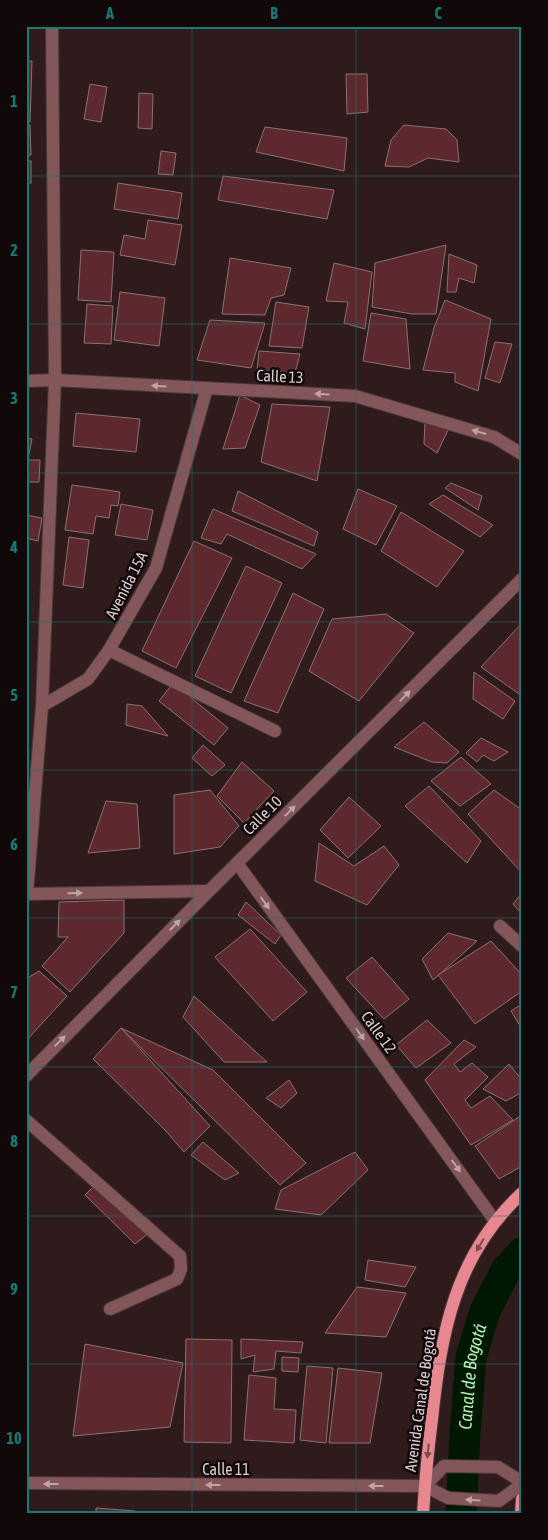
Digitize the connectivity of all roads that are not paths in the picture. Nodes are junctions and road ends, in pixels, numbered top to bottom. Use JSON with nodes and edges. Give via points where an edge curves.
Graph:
{"nodes":[{"id":1,"x":52,"y":26,"type":"edge"},
{"id":2,"x":55,"y":380,"type":"junction"},
{"id":3,"x":26,"y":381,"type":"edge"},
{"id":4,"x":207,"y":388,"type":"junction"},
{"id":5,"x":522,"y":454,"type":"edge"},
{"id":6,"x":522,"y":579,"type":"edge"},
{"id":7,"x":109,"y":650,"type":"junction"},
{"id":8,"x":42,"y":706,"type":"junction"},
{"id":9,"x":275,"y":731,"type":"dead end"},
{"id":10,"x":237,"y":863,"type":"junction"},
{"id":11,"x":209,"y":891,"type":"junction"},
{"id":12,"x":27,"y":894,"type":"edge"},
{"id":13,"x":500,"y":926,"type":"dead end"},
{"id":14,"x":522,"y":946,"type":"edge"},
{"id":15,"x":26,"y":1076,"type":"edge"},
{"id":16,"x":26,"y":1120,"type":"edge"},
{"id":17,"x":522,"y":1193,"type":"edge"},
{"id":18,"x":495,"y":1221,"type":"junction"},
{"id":19,"x":110,"y":1309,"type":"dead end"},
{"id":20,"x":26,"y":1483,"type":"edge"},
{"id":21,"x":522,"y":1483,"type":"edge"},
{"id":22,"x":424,"y":1486,"type":"junction"},
{"id":23,"x":522,"y":1499,"type":"edge"},
{"id":24,"x":423,"y":1514,"type":"edge"},
{"id":25,"x":521,"y":1514,"type":"edge"}],
"edges":[{"from":1,"to":2,"type":"street"},
{"from":2,"to":3,"type":"street","name":"Calle 13"},
{"from":4,"to":2,"type":"street","name":"Calle 13","one_way":true},
{"from":2,"to":8,"type":"street"},
{"from":5,"to":4,"type":"street","name":"Calle 13","one_way":true,"via":[[494,436],[355,396]]},
{"from":4,"to":7,"type":"street","name":"Avenida 15A","via":[[156,568]]},
{"from":10,"to":6,"type":"street","name":"Calle 10","one_way":true},
{"from":7,"to":8,"type":"street","name":"Avenida 15A","via":[[88,678]]},
{"from":7,"to":9,"type":"street"},
{"from":8,"to":12,"type":"street"},
{"from":10,"to":11,"type":"street","name":"Calle 10"},
{"from":10,"to":18,"type":"street","name":"Calle 12","one_way":true},
{"from":12,"to":11,"type":"street","one_way":true},
{"from":15,"to":11,"type":"street","name":"Calle 10","one_way":true},
{"from":13,"to":14,"type":"street"},
{"from":16,"to":19,"type":"street","via":[[180,1256],[181,1268],[177,1279]]},
{"from":17,"to":18,"type":"main road","name":"Avenida Canal de Bogotá"},
{"from":18,"to":22,"type":"main road","name":"Avenida Canal de Bogotá","one_way":true,"via":[[462,1278],[447,1323],[436,1381]]},
{"from":22,"to":20,"type":"street","name":"Calle 11","one_way":true},
{"from":21,"to":22,"type":"street","name":"Calle 11","one_way":true,"via":[[498,1501],[448,1498]]},
{"from":21,"to":22,"type":"street","name":"Calle 11","via":[[498,1467],[444,1466]]},
{"from":22,"to":24,"type":"main road","name":"Avenida Canal de Bogotá"},
{"from":23,"to":25,"type":"main road"}]}
